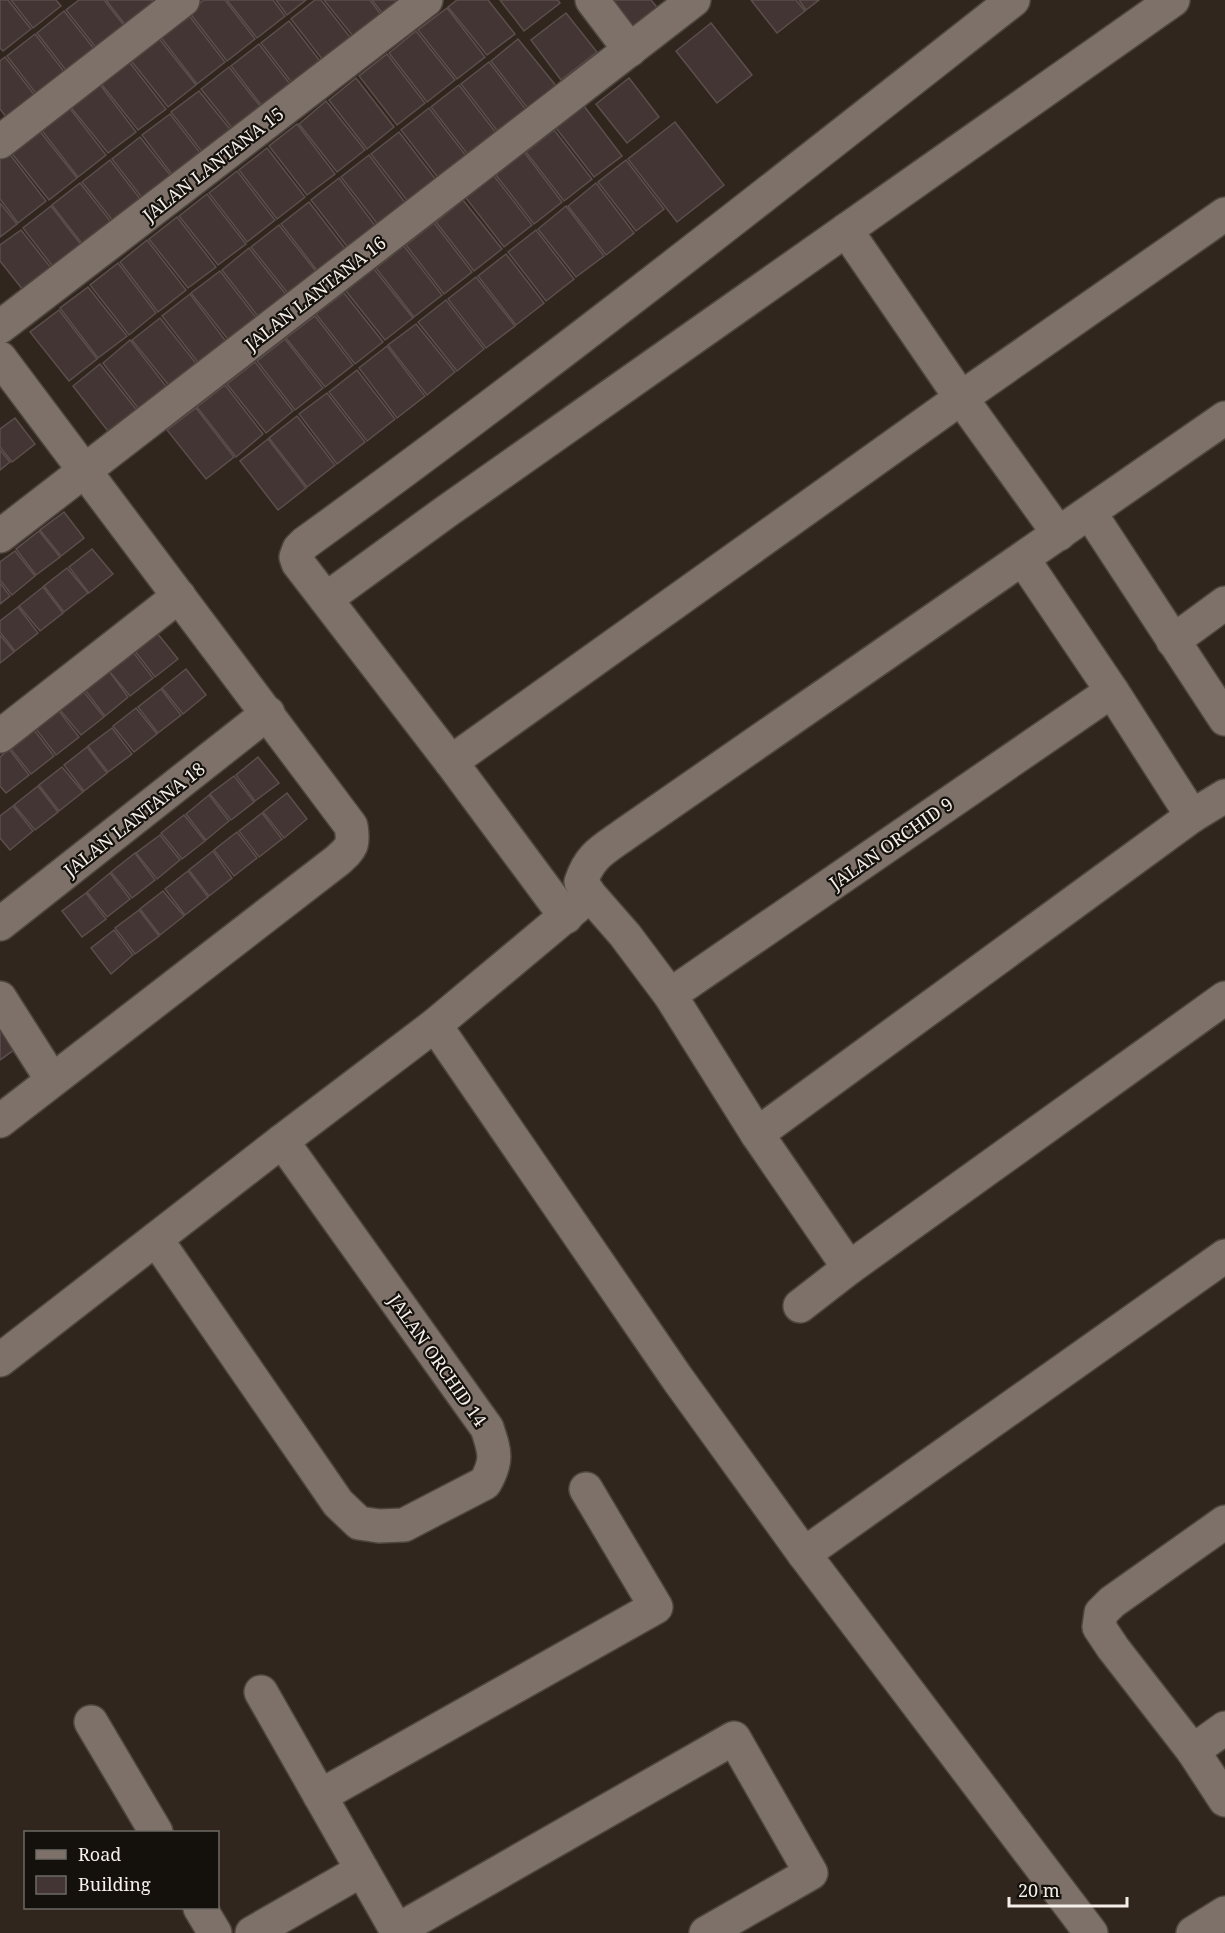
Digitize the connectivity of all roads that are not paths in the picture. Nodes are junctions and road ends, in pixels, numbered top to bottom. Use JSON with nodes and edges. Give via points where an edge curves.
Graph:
{"nodes":[{"id":1,"x":183,"y":0,"type":"edge"},
{"id":2,"x":426,"y":0,"type":"edge"},
{"id":3,"x":592,"y":0,"type":"edge"},
{"id":4,"x":694,"y":0,"type":"edge"},
{"id":5,"x":1012,"y":0,"type":"edge"},
{"id":6,"x":1173,"y":0,"type":"edge"},
{"id":7,"x":630,"y":50,"type":"junction"},
{"id":8,"x":0,"y":142,"type":"edge"},
{"id":9,"x":1225,"y":214,"type":"edge"},
{"id":10,"x":846,"y":230,"type":"junction"},
{"id":11,"x":0,"y":327,"type":"edge"},
{"id":12,"x":0,"y":358,"type":"edge"},
{"id":13,"x":961,"y":398,"type":"junction"},
{"id":14,"x":1225,"y":418,"type":"edge"},
{"id":15,"x":84,"y":470,"type":"junction"},
{"id":16,"x":1090,"y":513,"type":"junction"},
{"id":17,"x":1059,"y":534,"type":"junction"},
{"id":18,"x":0,"y":536,"type":"edge"},
{"id":19,"x":1023,"y":559,"type":"junction"},
{"id":20,"x":179,"y":596,"type":"junction"},
{"id":21,"x":326,"y":599,"type":"junction"},
{"id":22,"x":1225,"y":603,"type":"edge"},
{"id":23,"x":1173,"y":641,"type":"junction"},
{"id":24,"x":1112,"y":691,"type":"junction"},
{"id":25,"x":268,"y":713,"type":"junction"},
{"id":26,"x":1225,"y":719,"type":"edge"},
{"id":27,"x":0,"y":736,"type":"edge"},
{"id":28,"x":451,"y":762,"type":"junction"},
{"id":29,"x":1224,"y":800,"type":"edge"},
{"id":30,"x":1192,"y":816,"type":"junction"},
{"id":31,"x":590,"y":895,"type":"junction"},
{"id":32,"x":566,"y":917,"type":"junction"},
{"id":33,"x":0,"y":924,"type":"edge"},
{"id":34,"x":670,"y":995,"type":"junction"},
{"id":35,"x":0,"y":998,"type":"edge"},
{"id":36,"x":1225,"y":998,"type":"edge"},
{"id":37,"x":435,"y":1025,"type":"junction"},
{"id":38,"x":52,"y":1080,"type":"junction"},
{"id":39,"x":0,"y":1121,"type":"edge"},
{"id":40,"x":757,"y":1134,"type":"junction"},
{"id":41,"x":282,"y":1141,"type":"junction"},
{"id":42,"x":156,"y":1239,"type":"junction"},
{"id":43,"x":1225,"y":1256,"type":"edge"},
{"id":44,"x":849,"y":1268,"type":"junction"},
{"id":45,"x":800,"y":1306,"type":"dead end"},
{"id":46,"x":0,"y":1360,"type":"edge"},
{"id":47,"x":586,"y":1489,"type":"dead end"},
{"id":48,"x":1225,"y":1522,"type":"edge"},
{"id":49,"x":804,"y":1554,"type":"junction"},
{"id":50,"x":261,"y":1692,"type":"dead end"},
{"id":51,"x":91,"y":1722,"type":"dead end"},
{"id":52,"x":1225,"y":1728,"type":"edge"},
{"id":53,"x":1193,"y":1751,"type":"junction"},
{"id":54,"x":320,"y":1796,"type":"junction"},
{"id":55,"x":1225,"y":1800,"type":"edge"},
{"id":56,"x":155,"y":1831,"type":"edge"},
{"id":57,"x":362,"y":1870,"type":"junction"},
{"id":58,"x":201,"y":1909,"type":"edge"},
{"id":59,"x":1225,"y":1913,"type":"edge"},
{"id":60,"x":397,"y":1932,"type":"edge"},
{"id":61,"x":215,"y":1933,"type":"edge"},
{"id":62,"x":252,"y":1933,"type":"edge"},
{"id":63,"x":706,"y":1933,"type":"edge"},
{"id":64,"x":1090,"y":1933,"type":"edge"},
{"id":65,"x":1193,"y":1933,"type":"edge"}],
"edges":[{"from":1,"to":8,"type":"street"},
{"from":2,"to":11,"type":"street","name":"JALAN LANTANA 15"},
{"from":3,"to":7,"type":"street"},
{"from":4,"to":7,"type":"street","name":"JALAN LANTANA 16"},
{"from":5,"to":21,"type":"street","via":[[440,444],[305,543],[296,556],[298,563]]},
{"from":6,"to":10,"type":"street"},
{"from":7,"to":15,"type":"street","name":"JALAN LANTANA 16"},
{"from":9,"to":13,"type":"street"},
{"from":10,"to":13,"type":"street"},
{"from":10,"to":21,"type":"street"},
{"from":12,"to":15,"type":"street"},
{"from":13,"to":17,"type":"street"},
{"from":13,"to":28,"type":"street"},
{"from":14,"to":16,"type":"street"},
{"from":15,"to":18,"type":"street","name":"JALAN LANTANA 16"},
{"from":15,"to":20,"type":"street"},
{"from":16,"to":17,"type":"street"},
{"from":16,"to":23,"type":"street"},
{"from":17,"to":19,"type":"street"},
{"from":19,"to":24,"type":"street"},
{"from":19,"to":31,"type":"street","via":[[594,856],[581,882]]},
{"from":20,"to":25,"type":"street"},
{"from":20,"to":27,"type":"street"},
{"from":21,"to":28,"type":"street"},
{"from":22,"to":23,"type":"street"},
{"from":23,"to":26,"type":"street"},
{"from":24,"to":30,"type":"street"},
{"from":24,"to":34,"type":"street","name":"JALAN ORCHID 9"},
{"from":25,"to":33,"type":"street","name":"JALAN LANTANA 18"},
{"from":25,"to":38,"type":"street","via":[[351,826],[353,841],[347,852]]},
{"from":28,"to":32,"type":"street"},
{"from":29,"to":30,"type":"street"},
{"from":30,"to":40,"type":"street"},
{"from":31,"to":32,"type":"street"},
{"from":31,"to":34,"type":"street"},
{"from":32,"to":37,"type":"street"},
{"from":34,"to":40,"type":"street"},
{"from":35,"to":38,"type":"street"},
{"from":36,"to":44,"type":"street"},
{"from":37,"to":41,"type":"street"},
{"from":37,"to":49,"type":"street","via":[[677,1378]]},
{"from":38,"to":39,"type":"street"},
{"from":40,"to":44,"type":"street"},
{"from":41,"to":42,"type":"street"},
{"from":41,"to":42,"type":"street","name":"JALAN ORCHID 14","via":[[488,1428],[495,1452],[484,1483],[404,1525],[359,1523],[338,1503]]},
{"from":42,"to":46,"type":"street"},
{"from":43,"to":49,"type":"street"},
{"from":44,"to":45,"type":"street"},
{"from":47,"to":54,"type":"street","via":[[656,1606]]},
{"from":48,"to":53,"type":"street","via":[[1112,1602],[1101,1613],[1099,1627]]},
{"from":49,"to":64,"type":"street"},
{"from":50,"to":54,"type":"street"},
{"from":51,"to":56,"type":"street"},
{"from":52,"to":53,"type":"street"},
{"from":53,"to":55,"type":"street"},
{"from":54,"to":57,"type":"street"},
{"from":57,"to":60,"type":"street"},
{"from":57,"to":62,"type":"street"},
{"from":58,"to":61,"type":"street"},
{"from":59,"to":65,"type":"street"},
{"from":60,"to":63,"type":"street","via":[[734,1738],[811,1873]]}]}
